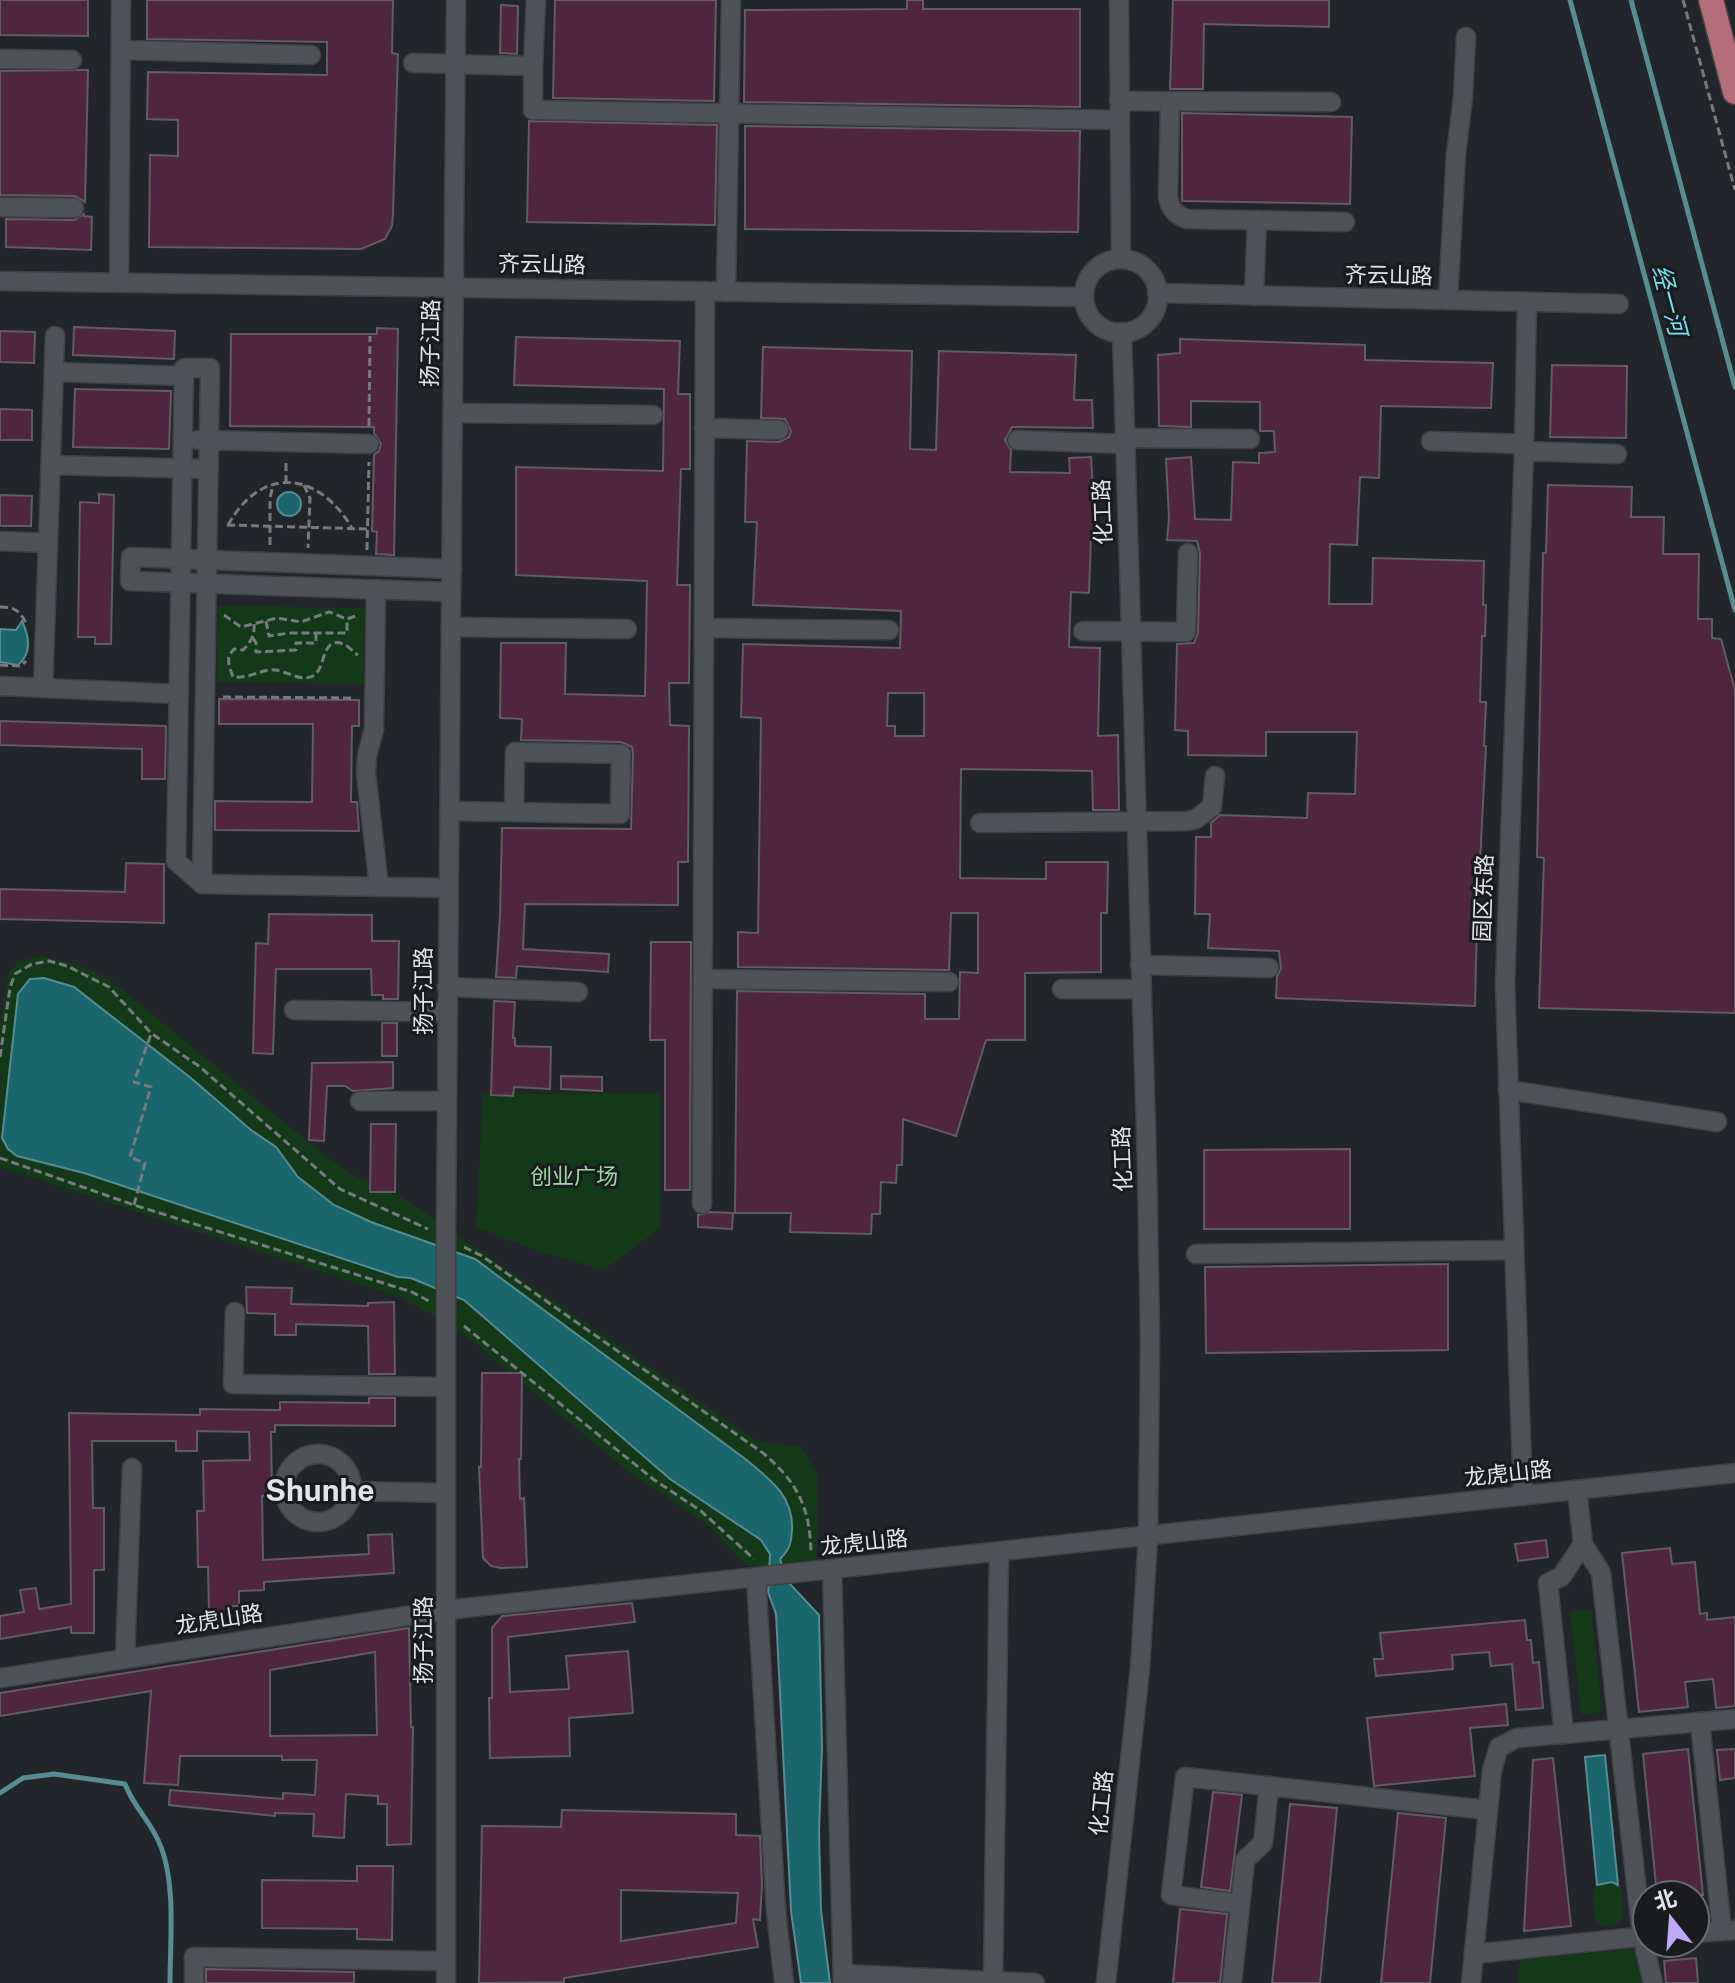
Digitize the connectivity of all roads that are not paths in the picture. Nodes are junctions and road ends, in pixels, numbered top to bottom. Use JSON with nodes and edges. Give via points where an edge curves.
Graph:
{"nodes":[{"id":1,"x":121,"y":0,"type":"edge"},
{"id":2,"x":456,"y":0,"type":"edge"},
{"id":3,"x":536,"y":0,"type":"edge"},
{"id":4,"x":731,"y":0,"type":"edge"},
{"id":5,"x":1119,"y":0,"type":"edge"},
{"id":6,"x":1711,"y":0,"type":"edge"},
{"id":7,"x":1466,"y":37,"type":"dead end"},
{"id":8,"x":121,"y":50,"type":"junction"},
{"id":9,"x":311,"y":55,"type":"dead end"},
{"id":10,"x":0,"y":59,"type":"edge"},
{"id":11,"x":72,"y":60,"type":"dead end"},
{"id":12,"x":413,"y":63,"type":"dead end"},
{"id":13,"x":456,"y":64,"type":"junction"},
{"id":14,"x":533,"y":66,"type":"junction"},
{"id":15,"x":1735,"y":92,"type":"edge"},
{"id":16,"x":1170,"y":102,"type":"junction"},
{"id":17,"x":1331,"y":102,"type":"dead end"},
{"id":18,"x":1119,"y":111,"type":"junction"},
{"id":19,"x":729,"y":114,"type":"junction"},
{"id":20,"x":0,"y":207,"type":"edge"},
{"id":21,"x":74,"y":208,"type":"dead end"},
{"id":22,"x":1257,"y":220,"type":"junction"},
{"id":23,"x":1345,"y":222,"type":"dead end"},
{"id":24,"x":1121,"y":259,"type":"junction"},
{"id":25,"x":0,"y":281,"type":"edge"},
{"id":26,"x":119,"y":282,"type":"junction"},
{"id":27,"x":455,"y":286,"type":"junction"},
{"id":28,"x":705,"y":291,"type":"junction"},
{"id":29,"x":726,"y":292,"type":"junction"},
{"id":30,"x":1157,"y":293,"type":"junction"},
{"id":31,"x":1254,"y":296,"type":"junction"},
{"id":32,"x":1084,"y":297,"type":"junction"},
{"id":33,"x":1448,"y":300,"type":"junction"},
{"id":34,"x":1527,"y":302,"type":"junction"},
{"id":35,"x":1619,"y":304,"type":"dead end"},
{"id":36,"x":1122,"y":332,"type":"junction"},
{"id":37,"x":55,"y":336,"type":"dead end"},
{"id":38,"x":54,"y":372,"type":"junction"},
{"id":39,"x":184,"y":376,"type":"junction"},
{"id":40,"x":454,"y":413,"type":"junction"},
{"id":41,"x":653,"y":415,"type":"dead end"},
{"id":42,"x":704,"y":428,"type":"junction"},
{"id":43,"x":779,"y":430,"type":"dead end"},
{"id":44,"x":1250,"y":439,"type":"dead end"},
{"id":45,"x":183,"y":440,"type":"junction"},
{"id":46,"x":209,"y":440,"type":"junction"},
{"id":47,"x":1017,"y":440,"type":"dead end"},
{"id":48,"x":1124,"y":441,"type":"junction"},
{"id":49,"x":1431,"y":441,"type":"dead end"},
{"id":50,"x":369,"y":444,"type":"dead end"},
{"id":51,"x":1524,"y":448,"type":"junction"},
{"id":52,"x":1617,"y":454,"type":"dead end"},
{"id":53,"x":51,"y":465,"type":"junction"},
{"id":54,"x":183,"y":468,"type":"junction"},
{"id":55,"x":209,"y":469,"type":"junction"},
{"id":56,"x":0,"y":541,"type":"edge"},
{"id":57,"x":48,"y":543,"type":"junction"},
{"id":58,"x":1188,"y":553,"type":"dead end"},
{"id":59,"x":181,"y":559,"type":"junction"},
{"id":60,"x":207,"y":560,"type":"junction"},
{"id":61,"x":452,"y":569,"type":"junction"},
{"id":62,"x":181,"y":583,"type":"junction"},
{"id":63,"x":207,"y":584,"type":"junction"},
{"id":64,"x":451,"y":592,"type":"junction"},
{"id":65,"x":376,"y":598,"type":"junction"},
{"id":66,"x":451,"y":627,"type":"junction"},
{"id":67,"x":704,"y":628,"type":"junction"},
{"id":68,"x":627,"y":629,"type":"dead end"},
{"id":69,"x":889,"y":630,"type":"dead end"},
{"id":70,"x":1083,"y":631,"type":"dead end"},
{"id":71,"x":1130,"y":631,"type":"junction"},
{"id":72,"x":0,"y":686,"type":"edge"},
{"id":73,"x":43,"y":688,"type":"junction"},
{"id":74,"x":179,"y":694,"type":"junction"},
{"id":75,"x":1215,"y":776,"type":"dead end"},
{"id":76,"x":449,"y":811,"type":"junction"},
{"id":77,"x":514,"y":812,"type":"junction"},
{"id":78,"x":1135,"y":822,"type":"junction"},
{"id":79,"x":980,"y":823,"type":"dead end"},
{"id":80,"x":202,"y":884,"type":"junction"},
{"id":81,"x":379,"y":887,"type":"junction"},
{"id":82,"x":448,"y":888,"type":"junction"},
{"id":83,"x":1140,"y":965,"type":"junction"},
{"id":84,"x":1269,"y":968,"type":"dead end"},
{"id":85,"x":703,"y":979,"type":"junction"},
{"id":86,"x":949,"y":982,"type":"dead end"},
{"id":87,"x":447,"y":987,"type":"junction"},
{"id":88,"x":1062,"y":989,"type":"dead end"},
{"id":89,"x":1141,"y":989,"type":"junction"},
{"id":90,"x":578,"y":992,"type":"dead end"},
{"id":91,"x":294,"y":1010,"type":"dead end"},
{"id":92,"x":446,"y":1012,"type":"junction"},
{"id":93,"x":1508,"y":1090,"type":"junction"},
{"id":94,"x":360,"y":1101,"type":"dead end"},
{"id":95,"x":446,"y":1101,"type":"junction"},
{"id":96,"x":1717,"y":1122,"type":"dead end"},
{"id":97,"x":702,"y":1204,"type":"dead end"},
{"id":98,"x":1513,"y":1250,"type":"junction"},
{"id":99,"x":1196,"y":1254,"type":"dead end"},
{"id":100,"x":235,"y":1312,"type":"dead end"},
{"id":101,"x":446,"y":1387,"type":"junction"},
{"id":102,"x":132,"y":1468,"type":"dead end"},
{"id":103,"x":1735,"y":1473,"type":"edge"},
{"id":104,"x":1577,"y":1490,"type":"junction"},
{"id":105,"x":352,"y":1491,"type":"dead end"},
{"id":106,"x":446,"y":1493,"type":"junction"},
{"id":107,"x":1523,"y":1496,"type":"junction"},
{"id":108,"x":1148,"y":1536,"type":"junction"},
{"id":109,"x":1583,"y":1544,"type":"junction"},
{"id":110,"x":999,"y":1552,"type":"junction"},
{"id":111,"x":832,"y":1569,"type":"junction"},
{"id":112,"x":756,"y":1577,"type":"junction"},
{"id":113,"x":446,"y":1610,"type":"junction"},
{"id":114,"x":125,"y":1658,"type":"junction"},
{"id":115,"x":0,"y":1678,"type":"edge"},
{"id":116,"x":1735,"y":1719,"type":"edge"},
{"id":117,"x":1700,"y":1722,"type":"junction"},
{"id":118,"x":1618,"y":1730,"type":"junction"},
{"id":119,"x":1564,"y":1734,"type":"junction"},
{"id":120,"x":1269,"y":1786,"type":"junction"},
{"id":121,"x":1487,"y":1810,"type":"junction"},
{"id":122,"x":1638,"y":1879,"type":"edge"},
{"id":123,"x":1240,"y":1904,"type":"junction"},
{"id":124,"x":1729,"y":1931,"type":"edge"},
{"id":125,"x":1631,"y":1937,"type":"edge"},
{"id":126,"x":1474,"y":1954,"type":"junction"},
{"id":127,"x":1649,"y":1959,"type":"edge"},
{"id":128,"x":446,"y":1961,"type":"junction"},
{"id":129,"x":843,"y":1979,"type":"edge"},
{"id":130,"x":993,"y":1981,"type":"edge"},
{"id":131,"x":194,"y":1983,"type":"edge"},
{"id":132,"x":446,"y":1983,"type":"edge"},
{"id":133,"x":784,"y":1983,"type":"edge"},
{"id":134,"x":1035,"y":1983,"type":"edge"},
{"id":135,"x":1106,"y":1983,"type":"edge"},
{"id":136,"x":1232,"y":1983,"type":"edge"},
{"id":137,"x":1471,"y":1983,"type":"edge"},
{"id":138,"x":1653,"y":1983,"type":"edge"}],
"edges":[{"from":1,"to":8,"type":"street"},
{"from":2,"to":13,"type":"street","name":"扬子江路"},
{"from":3,"to":14,"type":"street"},
{"from":4,"to":19,"type":"street"},
{"from":5,"to":18,"type":"street"},
{"from":6,"to":15,"type":"main road"},
{"from":7,"to":33,"type":"street"},
{"from":8,"to":9,"type":"street"},
{"from":8,"to":26,"type":"street"},
{"from":10,"to":11,"type":"street"},
{"from":12,"to":13,"type":"street"},
{"from":13,"to":14,"type":"street"},
{"from":13,"to":27,"type":"street","name":"扬子江路"},
{"from":14,"to":19,"type":"street","via":[[533,110]]},
{"from":16,"to":17,"type":"street"},
{"from":16,"to":18,"type":"street"},
{"from":16,"to":22,"type":"street","via":[[1168,197],[1173,212],[1186,219]]},
{"from":18,"to":19,"type":"street"},
{"from":18,"to":24,"type":"street"},
{"from":19,"to":29,"type":"street"},
{"from":20,"to":21,"type":"street"},
{"from":22,"to":23,"type":"street"},
{"from":22,"to":31,"type":"street"},
{"from":24,"to":30,"type":"street","via":[[1146,269]]},
{"from":24,"to":32,"type":"street","via":[[1097,267]]},
{"from":25,"to":26,"type":"street","name":"齐云山路"},
{"from":26,"to":27,"type":"street","name":"齐云山路"},
{"from":27,"to":28,"type":"street","name":"齐云山路"},
{"from":27,"to":40,"type":"street","name":"扬子江路"},
{"from":28,"to":29,"type":"street","name":"齐云山路"},
{"from":28,"to":42,"type":"street"},
{"from":29,"to":32,"type":"street","name":"齐云山路"},
{"from":30,"to":31,"type":"street","name":"齐云山路"},
{"from":30,"to":36,"type":"street","via":[[1144,324]]},
{"from":31,"to":33,"type":"street","name":"齐云山路"},
{"from":32,"to":36,"type":"street","via":[[1095,323]]},
{"from":33,"to":34,"type":"street","name":"齐云山路"},
{"from":34,"to":35,"type":"street","name":"齐云山路"},
{"from":34,"to":51,"type":"street","name":"园区东路"},
{"from":36,"to":48,"type":"street","name":"化工路"},
{"from":37,"to":38,"type":"street"},
{"from":38,"to":39,"type":"street"},
{"from":38,"to":53,"type":"street"},
{"from":39,"to":45,"type":"street"},
{"from":39,"to":46,"type":"street","via":[[184,368],[210,368]]},
{"from":40,"to":41,"type":"street"},
{"from":40,"to":61,"type":"street","name":"扬子江路"},
{"from":42,"to":43,"type":"street"},
{"from":42,"to":67,"type":"street"},
{"from":44,"to":48,"type":"street"},
{"from":45,"to":46,"type":"street"},
{"from":45,"to":54,"type":"street"},
{"from":46,"to":50,"type":"street"},
{"from":46,"to":55,"type":"street"},
{"from":47,"to":48,"type":"street"},
{"from":48,"to":71,"type":"street","name":"化工路"},
{"from":49,"to":51,"type":"street"},
{"from":51,"to":52,"type":"street"},
{"from":51,"to":93,"type":"street","name":"园区东路","via":[[1506,952]]},
{"from":53,"to":54,"type":"street"},
{"from":53,"to":57,"type":"street"},
{"from":54,"to":55,"type":"street"},
{"from":54,"to":59,"type":"street"},
{"from":55,"to":60,"type":"street"},
{"from":56,"to":57,"type":"street"},
{"from":57,"to":73,"type":"street"},
{"from":58,"to":71,"type":"street","via":[[1186,632]]},
{"from":59,"to":60,"type":"street"},
{"from":59,"to":62,"type":"street"},
{"from":59,"to":62,"type":"street","via":[[131,557],[130,581]]},
{"from":60,"to":61,"type":"street"},
{"from":60,"to":63,"type":"street"},
{"from":61,"to":64,"type":"street","name":"扬子江路"},
{"from":62,"to":63,"type":"street"},
{"from":62,"to":74,"type":"street"},
{"from":63,"to":65,"type":"street"},
{"from":63,"to":80,"type":"street"},
{"from":64,"to":65,"type":"street"},
{"from":64,"to":66,"type":"street","name":"扬子江路"},
{"from":65,"to":81,"type":"street","via":[[374,729],[366,773]]},
{"from":66,"to":68,"type":"street"},
{"from":66,"to":76,"type":"street","name":"扬子江路"},
{"from":67,"to":69,"type":"street"},
{"from":67,"to":85,"type":"street"},
{"from":70,"to":71,"type":"street"},
{"from":71,"to":78,"type":"street","name":"化工路"},
{"from":72,"to":73,"type":"street"},
{"from":73,"to":74,"type":"street"},
{"from":74,"to":80,"type":"street","via":[[176,861]]},
{"from":75,"to":78,"type":"street","via":[[1212,807],[1196,819]]},
{"from":76,"to":77,"type":"street"},
{"from":76,"to":82,"type":"street","name":"扬子江路"},
{"from":77,"to":77,"type":"street","via":[[620,814],[621,754],[515,752]]},
{"from":78,"to":79,"type":"street"},
{"from":78,"to":83,"type":"street","name":"化工路"},
{"from":80,"to":81,"type":"street"},
{"from":81,"to":82,"type":"street"},
{"from":82,"to":87,"type":"street","name":"扬子江路"},
{"from":83,"to":84,"type":"street"},
{"from":83,"to":89,"type":"street","name":"化工路"},
{"from":85,"to":86,"type":"street"},
{"from":85,"to":97,"type":"street"},
{"from":87,"to":90,"type":"street"},
{"from":87,"to":92,"type":"street","name":"扬子江路"},
{"from":88,"to":89,"type":"street"},
{"from":89,"to":108,"type":"street","name":"化工路","via":[[1150,1339]]},
{"from":91,"to":92,"type":"street"},
{"from":92,"to":95,"type":"street","name":"扬子江路"},
{"from":93,"to":96,"type":"street"},
{"from":93,"to":98,"type":"street","name":"园区东路"},
{"from":94,"to":95,"type":"street"},
{"from":95,"to":101,"type":"street","name":"扬子江路","bridge":true},
{"from":98,"to":99,"type":"street"},
{"from":98,"to":107,"type":"street","name":"园区东路"},
{"from":100,"to":101,"type":"street","via":[[233,1384]]},
{"from":101,"to":106,"type":"street","name":"扬子江路"},
{"from":102,"to":114,"type":"street"},
{"from":103,"to":104,"type":"street","name":"龙虎山路"},
{"from":104,"to":107,"type":"street","name":"龙虎山路"},
{"from":104,"to":109,"type":"street"},
{"from":105,"to":106,"type":"street"},
{"from":106,"to":113,"type":"street","name":"扬子江路"},
{"from":107,"to":108,"type":"street","name":"龙虎山路"},
{"from":108,"to":110,"type":"street","name":"龙虎山路"},
{"from":108,"to":135,"type":"street","name":"化工路","via":[[1140,1668]]},
{"from":109,"to":118,"type":"street","via":[[1601,1573]]},
{"from":109,"to":119,"type":"street","via":[[1562,1576],[1548,1583]]},
{"from":110,"to":111,"type":"street","name":"龙虎山路"},
{"from":110,"to":130,"type":"street"},
{"from":111,"to":112,"type":"street","name":"龙虎山路"},
{"from":111,"to":129,"type":"street"},
{"from":112,"to":113,"type":"street","name":"龙虎山路"},
{"from":112,"to":133,"type":"street"},
{"from":113,"to":114,"type":"street","name":"龙虎山路"},
{"from":113,"to":128,"type":"street","name":"扬子江路"},
{"from":114,"to":115,"type":"street","name":"龙虎山路"},
{"from":116,"to":117,"type":"street"},
{"from":117,"to":118,"type":"street"},
{"from":117,"to":124,"type":"street"},
{"from":118,"to":119,"type":"street"},
{"from":118,"to":122,"type":"street"},
{"from":119,"to":121,"type":"street","via":[[1517,1738],[1499,1747]]},
{"from":120,"to":121,"type":"street"},
{"from":120,"to":123,"type":"street","via":[[1263,1843],[1245,1860]]},
{"from":120,"to":123,"type":"street","via":[[1185,1777],[1171,1895]]},
{"from":121,"to":126,"type":"street"},
{"from":123,"to":136,"type":"street"},
{"from":125,"to":126,"type":"street"},
{"from":126,"to":137,"type":"street"},
{"from":127,"to":138,"type":"street"},
{"from":128,"to":131,"type":"street","via":[[194,1957]]},
{"from":128,"to":132,"type":"street","name":"扬子江路"},
{"from":129,"to":130,"type":"street"},
{"from":130,"to":134,"type":"street"}]}
